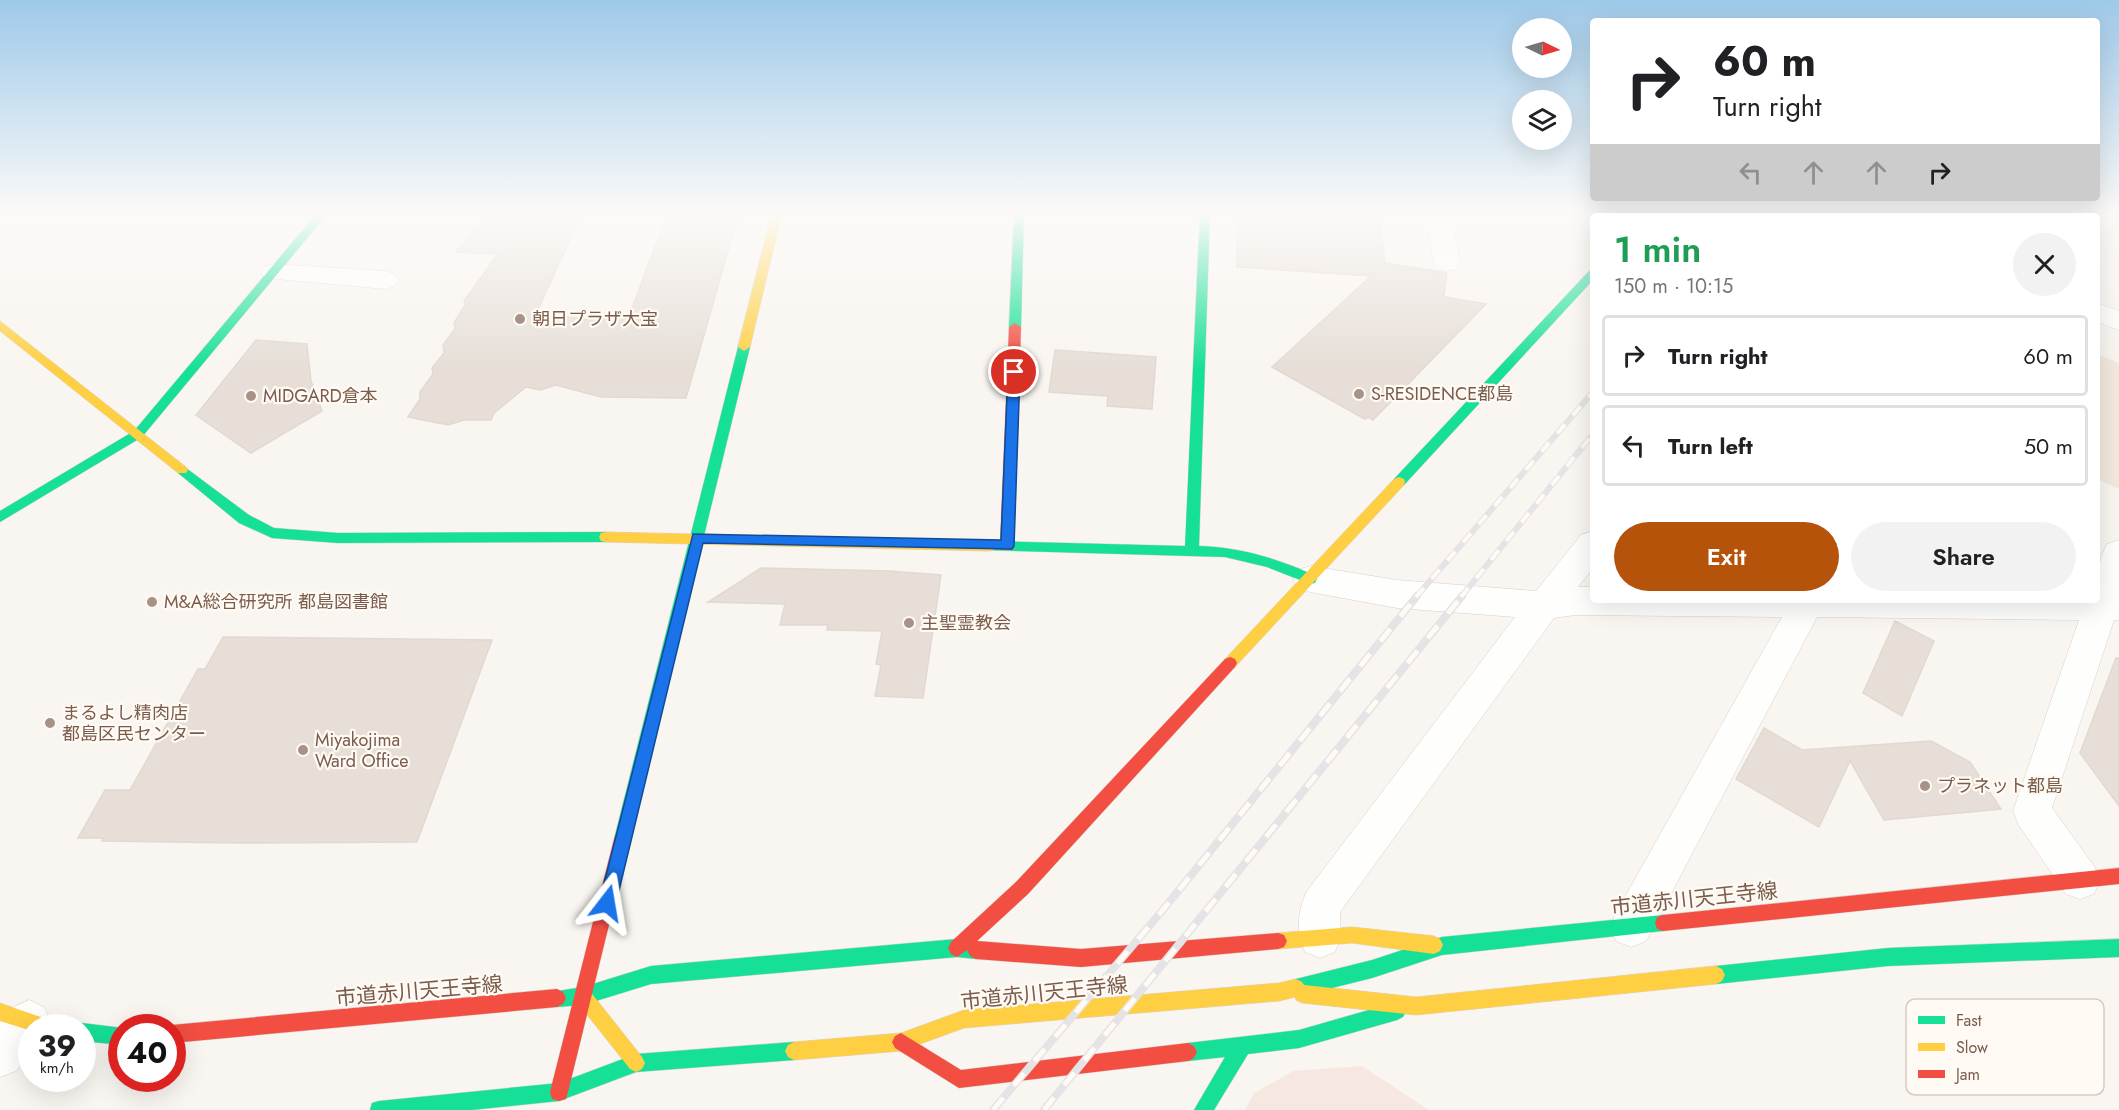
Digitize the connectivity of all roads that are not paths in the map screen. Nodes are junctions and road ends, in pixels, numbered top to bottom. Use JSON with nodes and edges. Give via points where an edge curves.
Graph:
{"nodes":[{"id":1,"x":280,"y":265,"type":"edge"},
{"id":2,"x":764,"y":265,"type":"edge"},
{"id":3,"x":1017,"y":265,"type":"edge"},
{"id":4,"x":1203,"y":265,"type":"edge"},
{"id":5,"x":274,"y":272,"type":"junction"},
{"id":6,"x":1590,"y":276,"type":"edge"},
{"id":7,"x":386,"y":280,"type":"dead end"},
{"id":8,"x":2100,"y":313,"type":"edge"},
{"id":9,"x":2119,"y":321,"type":"edge"},
{"id":10,"x":0,"y":325,"type":"edge"},
{"id":11,"x":138,"y":434,"type":"junction"},
{"id":12,"x":0,"y":517,"type":"edge"},
{"id":13,"x":698,"y":538,"type":"junction"},
{"id":14,"x":1007,"y":546,"type":"junction"},
{"id":15,"x":1590,"y":548,"type":"edge"},
{"id":16,"x":1192,"y":551,"type":"junction"},
{"id":17,"x":2119,"y":553,"type":"edge"},
{"id":18,"x":1310,"y":579,"type":"junction"},
{"id":19,"x":1590,"y":601,"type":"edge"},
{"id":20,"x":1807,"y":603,"type":"edge"},
{"id":21,"x":1868,"y":603,"type":"edge"},
{"id":22,"x":1545,"y":606,"type":"junction"},
{"id":23,"x":2110,"y":607,"type":"edge"},
{"id":24,"x":2119,"y":876,"type":"edge"},
{"id":25,"x":2080,"y":880,"type":"junction"},
{"id":26,"x":1631,"y":927,"type":"junction"},
{"id":27,"x":1320,"y":937,"type":"junction"},
{"id":28,"x":1442,"y":946,"type":"junction"},
{"id":29,"x":957,"y":948,"type":"junction"},
{"id":30,"x":2119,"y":948,"type":"edge"},
{"id":31,"x":1279,"y":992,"type":"junction"},
{"id":32,"x":583,"y":996,"type":"junction"},
{"id":33,"x":1416,"y":1006,"type":"junction"},
{"id":34,"x":18,"y":1031,"type":"edge"},
{"id":35,"x":186,"y":1033,"type":"edge"},
{"id":36,"x":901,"y":1042,"type":"junction"},
{"id":37,"x":1243,"y":1045,"type":"junction"},
{"id":38,"x":0,"y":1055,"type":"edge"},
{"id":39,"x":636,"y":1063,"type":"junction"},
{"id":40,"x":556,"y":1101,"type":"edge"},
{"id":41,"x":379,"y":1110,"type":"edge"},
{"id":42,"x":1203,"y":1110,"type":"edge"}],
"edges":[{"from":1,"to":5,"type":"street"},
{"from":2,"to":13,"type":"street"},
{"from":3,"to":14,"type":"street"},
{"from":4,"to":16,"type":"street"},
{"from":5,"to":7,"type":"street"},
{"from":5,"to":11,"type":"street"},
{"from":6,"to":18,"type":"street"},
{"from":8,"to":9,"type":"street"},
{"from":10,"to":11,"type":"street"},
{"from":11,"to":12,"type":"street"},
{"from":11,"to":13,"type":"street","via":[[244,519],[284,535]]},
{"from":13,"to":14,"type":"street"},
{"from":13,"to":32,"type":"street"},
{"from":14,"to":16,"type":"street"},
{"from":15,"to":22,"type":"street"},
{"from":16,"to":18,"type":"street","via":[[1247,554]]},
{"from":17,"to":23,"type":"street"},
{"from":18,"to":22,"type":"street","via":[[1397,594]]},
{"from":18,"to":29,"type":"street","via":[[1022,888]]},
{"from":19,"to":22,"type":"street"},
{"from":20,"to":26,"type":"street"},
{"from":21,"to":23,"type":"street"},
{"from":22,"to":27,"type":"street","via":[[1320,905]]},
{"from":23,"to":25,"type":"street","via":[[2032,811]]},
{"from":24,"to":25,"type":"street","name":"市道赤川天王寺線"},
{"from":25,"to":26,"type":"street","name":"市道赤川天王寺線"},
{"from":26,"to":28,"type":"street","name":"市道赤川天王寺線"},
{"from":27,"to":28,"type":"street","name":"市道赤川天王寺線","via":[[1352,935]]},
{"from":27,"to":29,"type":"street","name":"市道赤川天王寺線","via":[[1081,958]]},
{"from":28,"to":31,"type":"street","name":"市道赤川天王寺線","via":[[1372,969]]},
{"from":29,"to":32,"type":"street","name":"市道赤川天王寺線","via":[[651,975]]},
{"from":30,"to":33,"type":"street","name":"市道赤川天王寺線","via":[[1888,957]]},
{"from":31,"to":33,"type":"street","name":"市道赤川天王寺線"},
{"from":31,"to":36,"type":"street","name":"市道赤川天王寺線","via":[[964,1020]]},
{"from":32,"to":35,"type":"street","name":"市道赤川天王寺線"},
{"from":32,"to":39,"type":"street"},
{"from":32,"to":40,"type":"street"},
{"from":33,"to":37,"type":"street","via":[[1299,1039]]},
{"from":34,"to":38,"type":"street"},
{"from":36,"to":37,"type":"street","via":[[959,1079]]},
{"from":36,"to":39,"type":"street","name":"市道赤川天王寺線"},
{"from":37,"to":42,"type":"street"},
{"from":39,"to":40,"type":"street","name":"市道赤川天王寺線"},
{"from":40,"to":41,"type":"street","name":"市道赤川天王寺線"}]}
